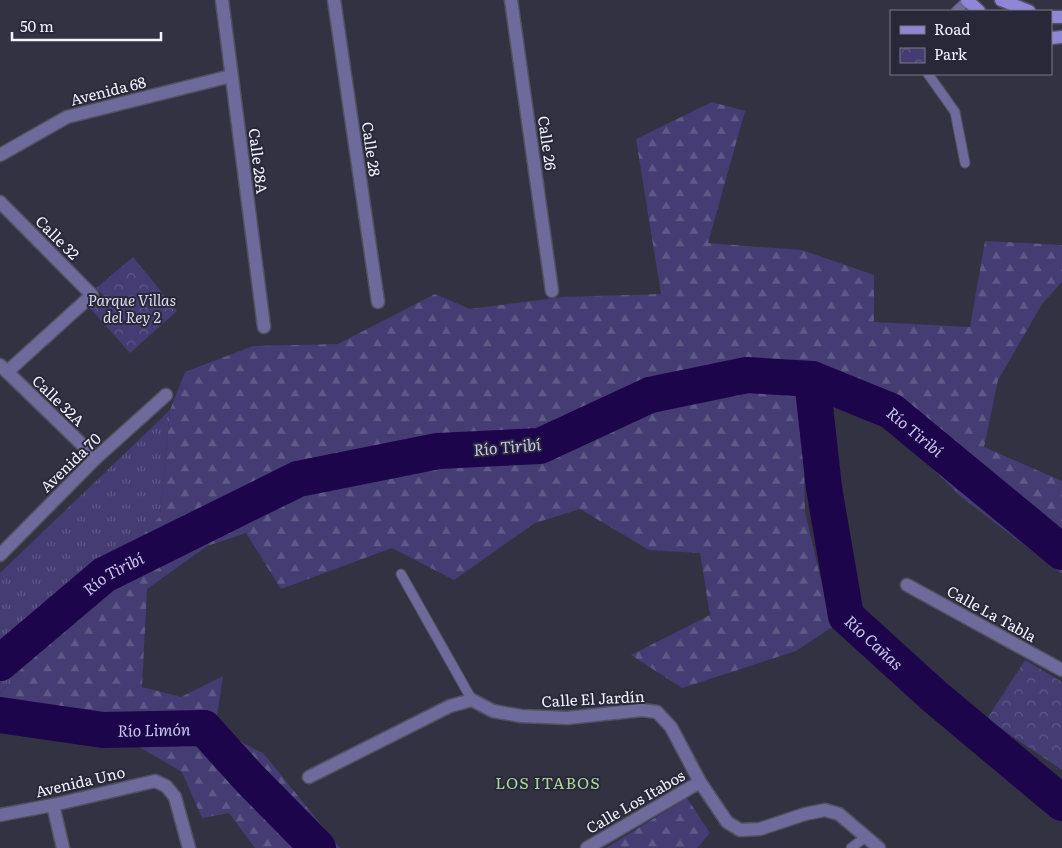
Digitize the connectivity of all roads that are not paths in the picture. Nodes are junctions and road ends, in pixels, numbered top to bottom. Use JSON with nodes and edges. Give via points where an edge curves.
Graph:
{"nodes":[{"id":1,"x":222,"y":0,"type":"edge"},
{"id":2,"x":334,"y":0,"type":"edge"},
{"id":3,"x":511,"y":0,"type":"edge"},
{"id":4,"x":1001,"y":0,"type":"edge"},
{"id":5,"x":967,"y":1,"type":"edge"},
{"id":6,"x":957,"y":10,"type":"edge"},
{"id":7,"x":978,"y":10,"type":"edge"},
{"id":8,"x":1026,"y":10,"type":"edge"},
{"id":9,"x":929,"y":75,"type":"edge"},
{"id":10,"x":231,"y":76,"type":"junction"},
{"id":11,"x":0,"y":155,"type":"edge"},
{"id":12,"x":965,"y":163,"type":"dead end"},
{"id":13,"x":0,"y":202,"type":"edge"},
{"id":14,"x":552,"y":291,"type":"dead end"},
{"id":15,"x":378,"y":302,"type":"dead end"},
{"id":16,"x":264,"y":327,"type":"dead end"},
{"id":17,"x":4,"y":368,"type":"edge"},
{"id":18,"x":166,"y":395,"type":"dead end"},
{"id":19,"x":96,"y":458,"type":"junction"},
{"id":20,"x":2,"y":548,"type":"edge"},
{"id":21,"x":401,"y":574,"type":"dead end"},
{"id":22,"x":907,"y":586,"type":"dead end"},
{"id":23,"x":1062,"y":670,"type":"edge"},
{"id":24,"x":472,"y":700,"type":"junction"},
{"id":25,"x":309,"y":777,"type":"dead end"},
{"id":26,"x":700,"y":782,"type":"junction"},
{"id":27,"x":52,"y":805,"type":"junction"},
{"id":28,"x":0,"y":815,"type":"edge"},
{"id":29,"x":867,"y":836,"type":"junction"},
{"id":30,"x":63,"y":848,"type":"edge"},
{"id":31,"x":189,"y":848,"type":"edge"},
{"id":32,"x":587,"y":848,"type":"edge"},
{"id":33,"x":851,"y":848,"type":"edge"},
{"id":34,"x":879,"y":848,"type":"edge"}],
"edges":[{"from":1,"to":10,"type":"street","name":"Calle 28A"},
{"from":2,"to":15,"type":"street","name":"Calle 28"},
{"from":3,"to":14,"type":"street","name":"Calle 26"},
{"from":4,"to":8,"type":"main road"},
{"from":5,"to":6,"type":"lane"},
{"from":5,"to":7,"type":"main road"},
{"from":9,"to":12,"type":"lane","via":[[955,112]]},
{"from":10,"to":11,"type":"street","name":"Avenida 68","via":[[67,117]]},
{"from":10,"to":16,"type":"street","name":"Calle 28A"},
{"from":13,"to":17,"type":"street","name":"Calle 32","via":[[92,295]]},
{"from":17,"to":19,"type":"street","name":"Calle 32A"},
{"from":18,"to":19,"type":"street","name":"Avenida 70"},
{"from":19,"to":20,"type":"street","name":"Avenida 70"},
{"from":21,"to":24,"type":"lane"},
{"from":22,"to":23,"type":"street","name":"Calle La Tabla"},
{"from":24,"to":25,"type":"street","via":[[450,706]]},
{"from":24,"to":26,"type":"street","name":"Calle El Jardín","via":[[492,711],[521,716],[567,718],[642,710],[657,712],[671,726]]},
{"from":26,"to":29,"type":"street","name":"Calle El Jardín","via":[[727,822],[740,830],[760,829],[825,810],[839,814]]},
{"from":26,"to":32,"type":"street","name":"Calle Los Itabos"},
{"from":27,"to":28,"type":"street","name":"Avenida Uno"},
{"from":27,"to":30,"type":"street"},
{"from":27,"to":31,"type":"street","name":"Avenida Uno","via":[[155,781],[166,786],[175,797]]},
{"from":29,"to":33,"type":"lane"},
{"from":29,"to":34,"type":"street","name":"Calle El Jardín"}]}
